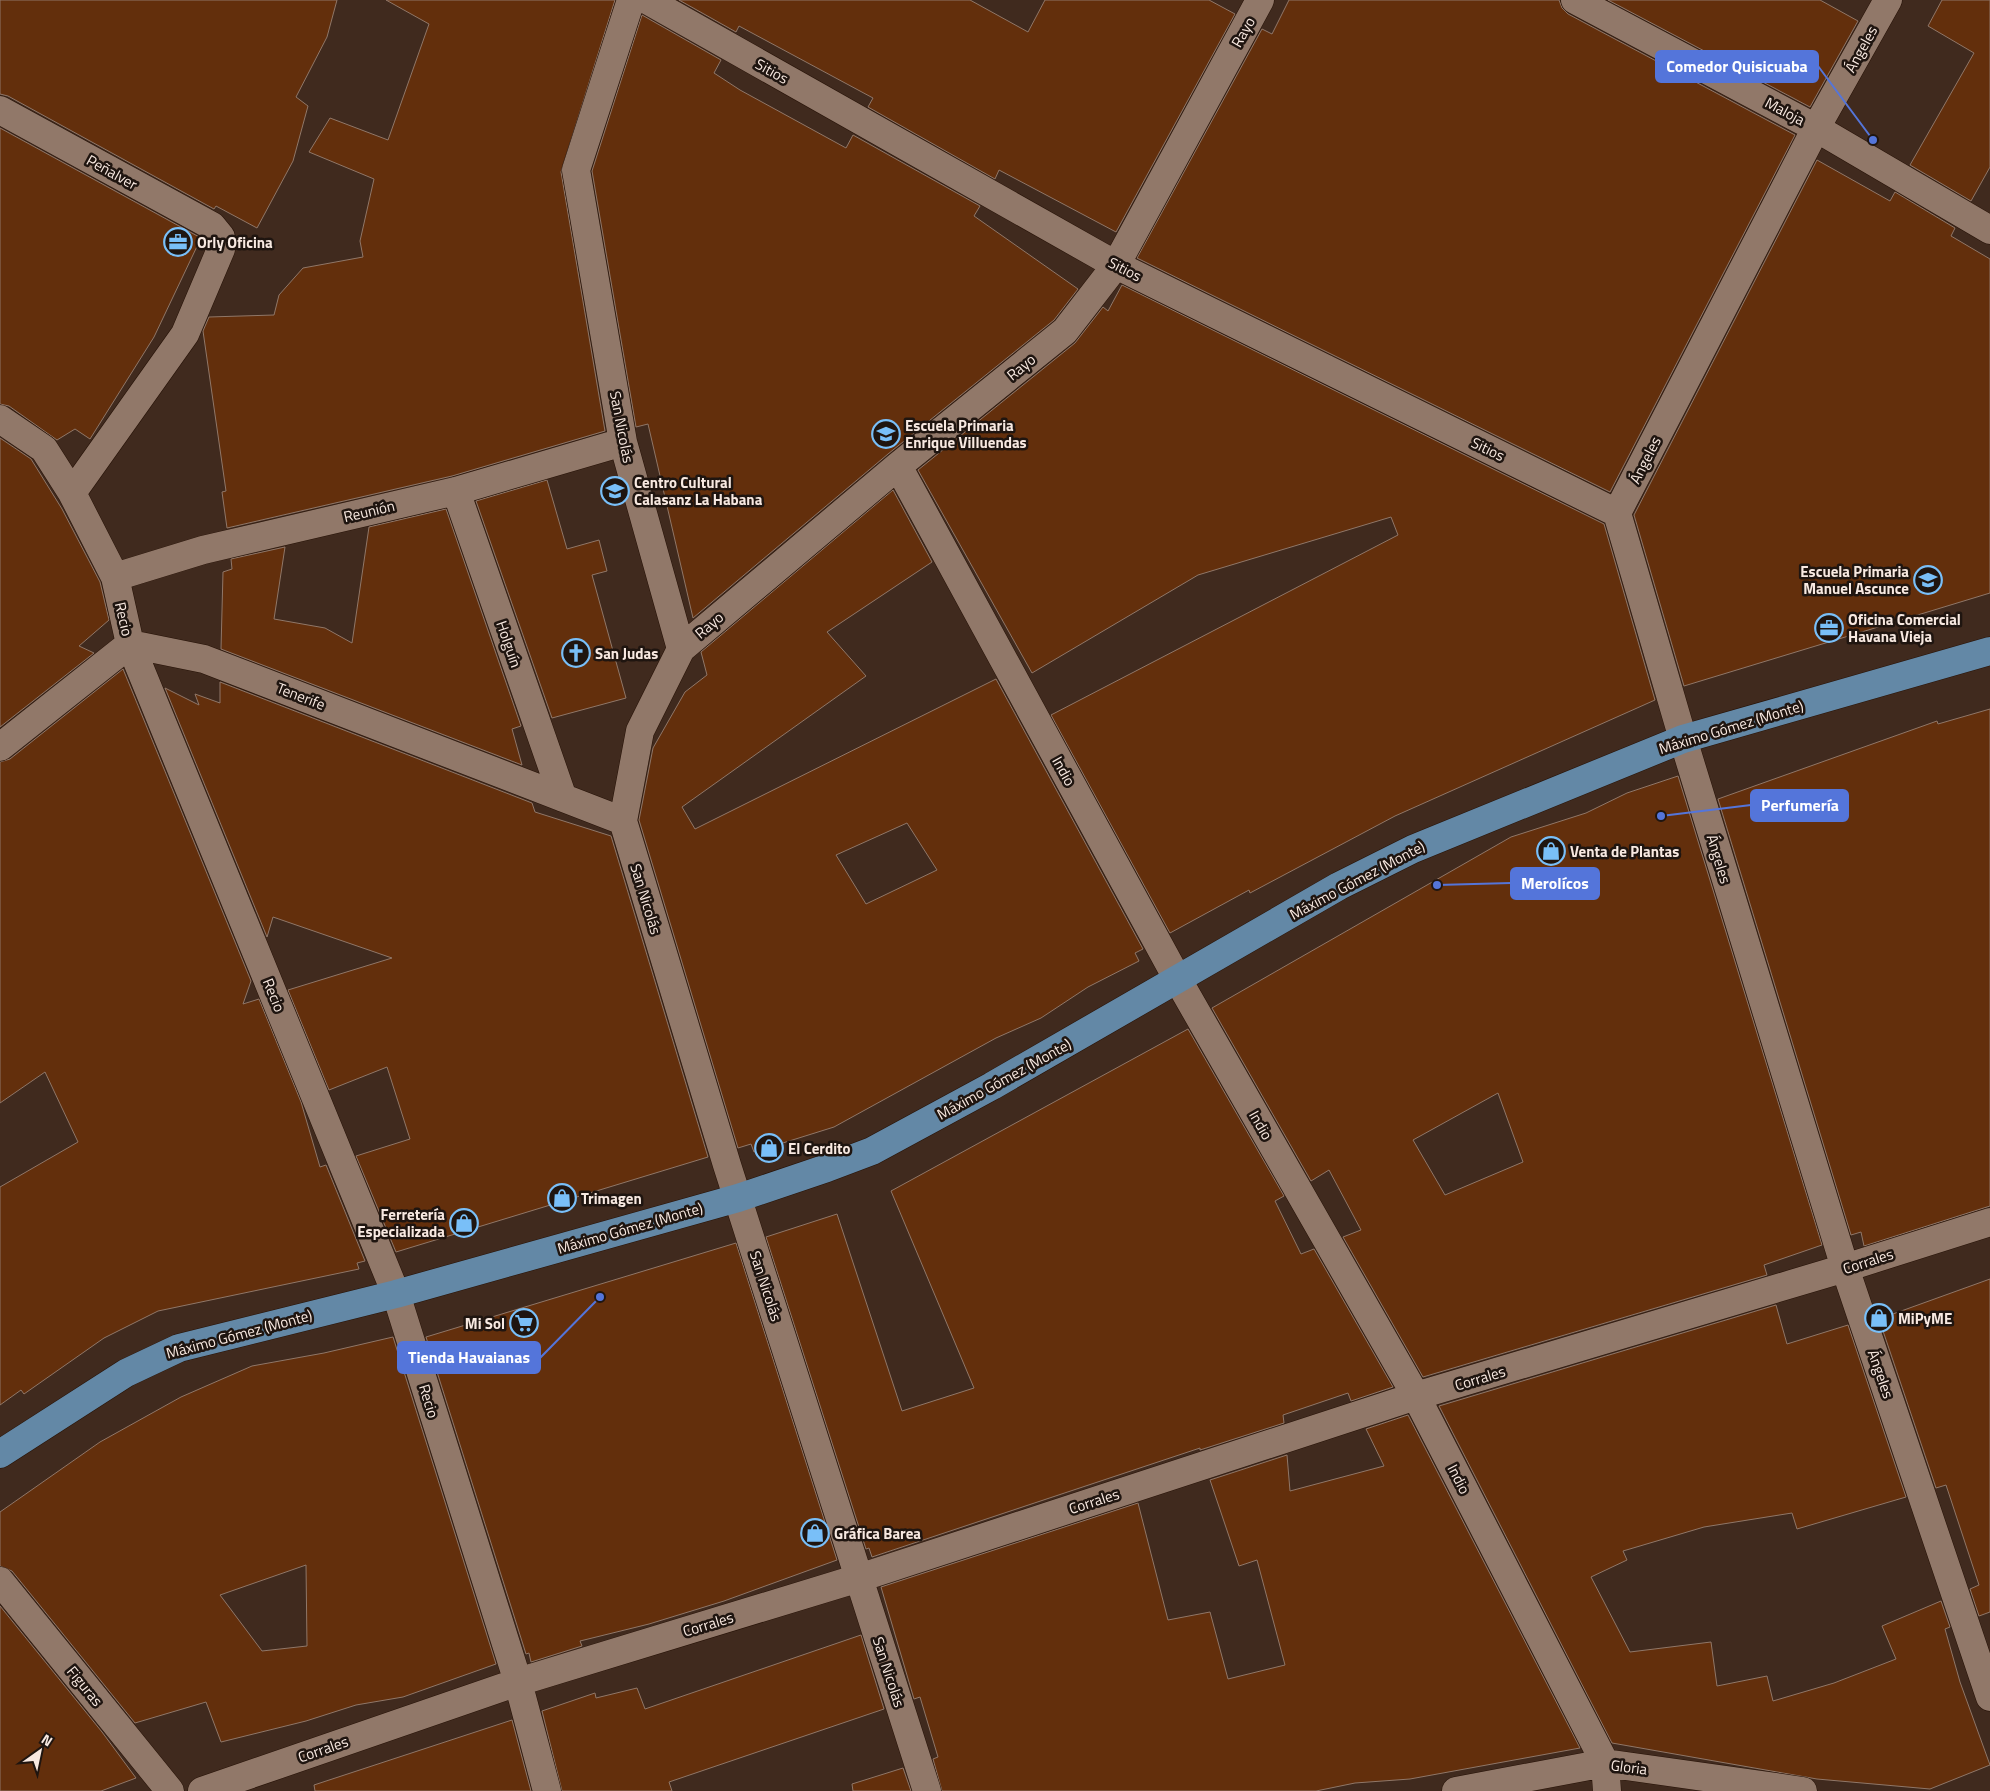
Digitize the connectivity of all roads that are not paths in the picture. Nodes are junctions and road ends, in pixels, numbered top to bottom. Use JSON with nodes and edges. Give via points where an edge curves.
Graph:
{"nodes":[{"id":1,"x":630,"y":0,"type":"edge"},
{"id":2,"x":647,"y":0,"type":"edge"},
{"id":3,"x":1260,"y":0,"type":"edge"},
{"id":4,"x":1575,"y":0,"type":"edge"},
{"id":5,"x":1888,"y":0,"type":"edge"},
{"id":6,"x":0,"y":110,"type":"edge"},
{"id":7,"x":1816,"y":128,"type":"junction"},
{"id":8,"x":1990,"y":230,"type":"edge"},
{"id":9,"x":1116,"y":265,"type":"junction"},
{"id":10,"x":0,"y":418,"type":"edge"},
{"id":11,"x":623,"y":442,"type":"junction"},
{"id":12,"x":898,"y":466,"type":"junction"},
{"id":13,"x":456,"y":491,"type":"junction"},
{"id":14,"x":72,"y":493,"type":"junction"},
{"id":15,"x":1617,"y":513,"type":"junction"},
{"id":16,"x":115,"y":577,"type":"junction"},
{"id":17,"x":130,"y":644,"type":"junction"},
{"id":18,"x":681,"y":649,"type":"junction"},
{"id":19,"x":1990,"y":651,"type":"edge"},
{"id":20,"x":1683,"y":739,"type":"junction"},
{"id":21,"x":0,"y":747,"type":"edge"},
{"id":22,"x":563,"y":798,"type":"junction"},
{"id":23,"x":623,"y":821,"type":"junction"},
{"id":24,"x":1178,"y":980,"type":"junction"},
{"id":25,"x":738,"y":1198,"type":"junction"},
{"id":26,"x":1990,"y":1222,"type":"edge"},
{"id":27,"x":1845,"y":1268,"type":"junction"},
{"id":28,"x":396,"y":1294,"type":"junction"},
{"id":29,"x":1416,"y":1396,"type":"junction"},
{"id":30,"x":0,"y":1454,"type":"edge"},
{"id":31,"x":859,"y":1578,"type":"junction"},
{"id":32,"x":0,"y":1581,"type":"edge"},
{"id":33,"x":518,"y":1682,"type":"junction"},
{"id":34,"x":1990,"y":1697,"type":"edge"},
{"id":35,"x":1605,"y":1763,"type":"junction"},
{"id":36,"x":170,"y":1791,"type":"edge"},
{"id":37,"x":202,"y":1791,"type":"edge"},
{"id":38,"x":547,"y":1791,"type":"edge"},
{"id":39,"x":927,"y":1791,"type":"edge"},
{"id":40,"x":1456,"y":1791,"type":"edge"},
{"id":41,"x":1607,"y":1791,"type":"edge"},
{"id":42,"x":1802,"y":1791,"type":"edge"}],
"edges":[{"from":1,"to":11,"type":"street","name":"San Nicolás","via":[[576,170]]},
{"from":2,"to":9,"type":"street","name":"Sitios"},
{"from":3,"to":9,"type":"street","name":"Rayo"},
{"from":4,"to":7,"type":"street","name":"Maloja"},
{"from":5,"to":7,"type":"street","name":"Ángeles"},
{"from":6,"to":14,"type":"street","name":"Peñalver","via":[[212,226],[221,237],[221,249],[185,334]]},
{"from":7,"to":8,"type":"street","name":"Maloja"},
{"from":7,"to":15,"type":"street","name":"Ángeles"},
{"from":9,"to":12,"type":"street","name":"Rayo","via":[[1065,331]]},
{"from":9,"to":15,"type":"street","name":"Sitios"},
{"from":10,"to":14,"type":"street","name":"Recio","via":[[44,449]]},
{"from":11,"to":13,"type":"street","name":"Reunión"},
{"from":11,"to":18,"type":"street","name":"San Nicolás"},
{"from":12,"to":18,"type":"street","name":"Rayo"},
{"from":12,"to":24,"type":"street","name":"Indio"},
{"from":13,"to":16,"type":"street","name":"Reunión","via":[[204,550]]},
{"from":13,"to":22,"type":"street","name":"Holguín"},
{"from":14,"to":16,"type":"street","name":"Recio"},
{"from":15,"to":20,"type":"street","name":"Ángeles"},
{"from":16,"to":17,"type":"street","name":"Recio"},
{"from":17,"to":21,"type":"street"},
{"from":17,"to":22,"type":"street","name":"Tenerife","via":[[204,659]]},
{"from":17,"to":28,"type":"street","name":"Recio"},
{"from":18,"to":23,"type":"street","name":"San Nicolás","via":[[640,731]]},
{"from":19,"to":20,"type":"main road","name":"Máximo Gómez (Monte)"},
{"from":20,"to":24,"type":"main road","name":"Máximo Gómez (Monte)","via":[[1413,849],[1339,886]]},
{"from":20,"to":27,"type":"street","name":"Ángeles"},
{"from":22,"to":23,"type":"street","name":"Tenerife"},
{"from":23,"to":25,"type":"street","name":"San Nicolás"},
{"from":24,"to":25,"type":"main road","name":"Máximo Gómez (Monte)","via":[[872,1151]]},
{"from":24,"to":29,"type":"street","name":"Indio"},
{"from":25,"to":28,"type":"main road","name":"Máximo Gómez (Monte)"},
{"from":25,"to":31,"type":"street","name":"San Nicolás"},
{"from":26,"to":27,"type":"street","name":"Corrales"},
{"from":27,"to":29,"type":"street","name":"Corrales"},
{"from":27,"to":34,"type":"street","name":"Ángeles"},
{"from":28,"to":30,"type":"main road","name":"Máximo Gómez (Monte)","via":[[179,1348],[126,1373]]},
{"from":28,"to":33,"type":"street","name":"Recio"},
{"from":29,"to":31,"type":"street","name":"Corrales"},
{"from":29,"to":35,"type":"street","name":"Indio"},
{"from":31,"to":33,"type":"street","name":"Corrales"},
{"from":31,"to":39,"type":"street","name":"San Nicolás"},
{"from":32,"to":36,"type":"street","name":"Figuras"},
{"from":33,"to":37,"type":"street","name":"Corrales"},
{"from":33,"to":38,"type":"street","name":"Recio"},
{"from":35,"to":40,"type":"street","name":"Gloria"},
{"from":35,"to":41,"type":"street","name":"Indio"},
{"from":35,"to":42,"type":"street","name":"Gloria"}]}
